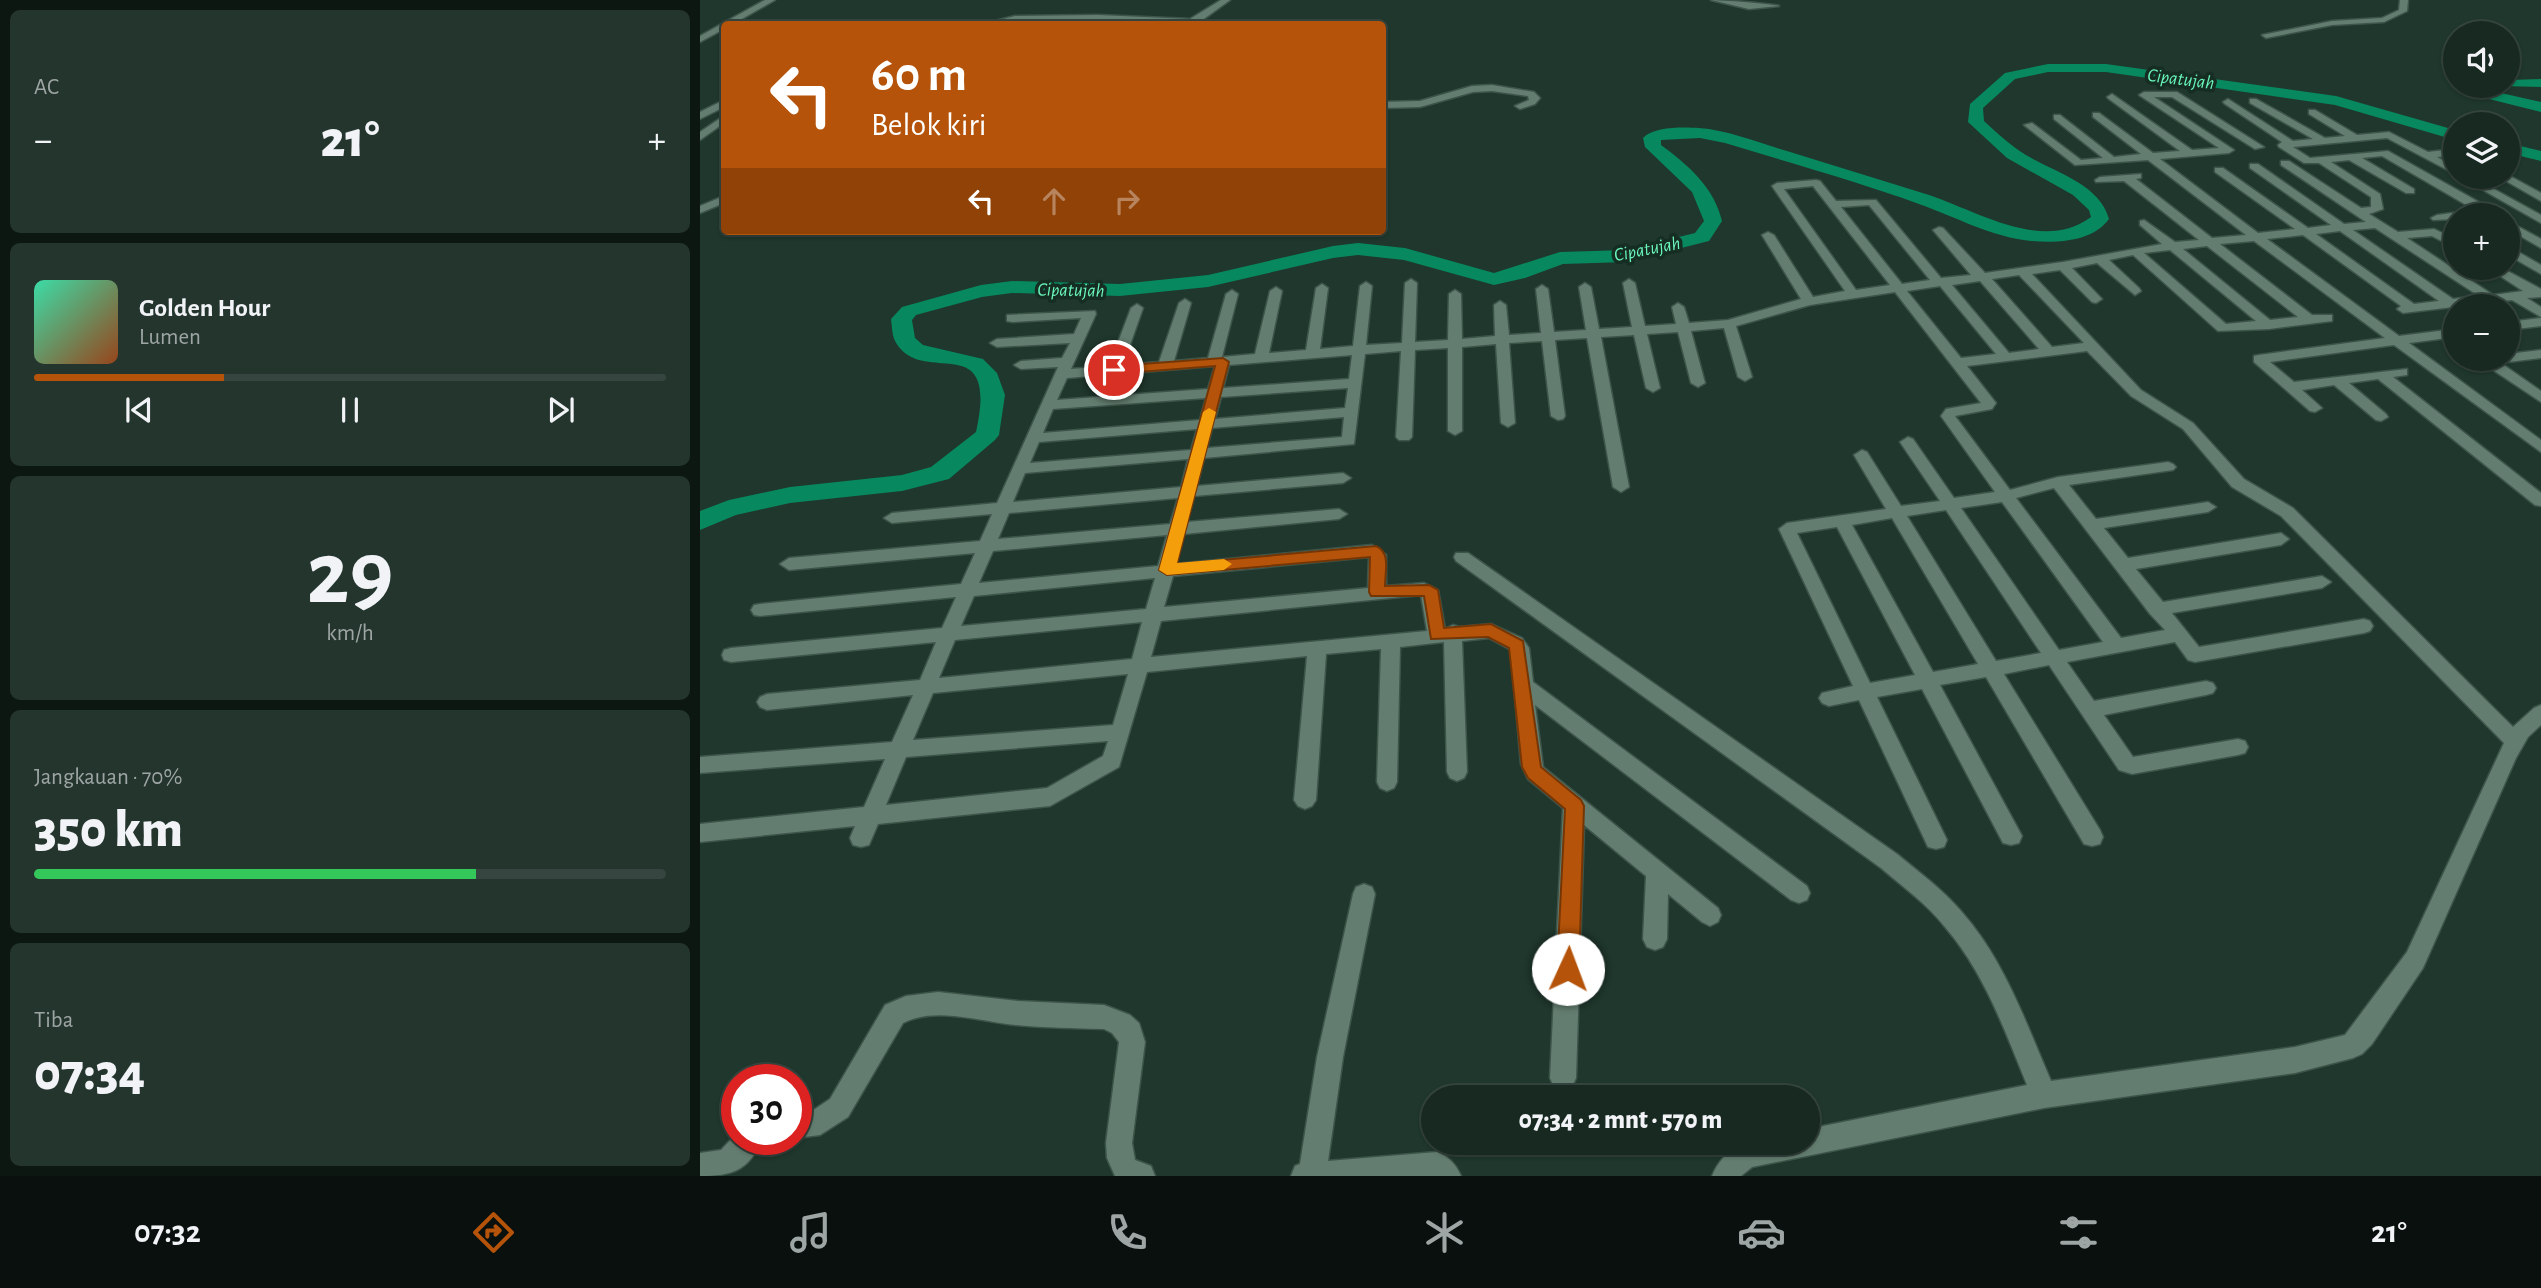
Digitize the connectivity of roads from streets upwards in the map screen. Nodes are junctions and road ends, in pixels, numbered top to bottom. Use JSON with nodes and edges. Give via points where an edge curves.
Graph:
{"nodes":[{"id":1,"x":771,"y":0,"type":"edge"},
{"id":2,"x":1226,"y":0,"type":"edge"},
{"id":3,"x":1716,"y":0,"type":"edge"},
{"id":4,"x":2404,"y":0,"type":"edge"},
{"id":5,"x":1775,"y":6,"type":"dead end"},
{"id":6,"x":733,"y":21,"type":"edge"},
{"id":7,"x":1001,"y":21,"type":"edge"},
{"id":8,"x":1148,"y":21,"type":"edge"},
{"id":9,"x":1194,"y":21,"type":"edge"},
{"id":10,"x":721,"y":28,"type":"edge"},
{"id":11,"x":700,"y":33,"type":"edge"},
{"id":12,"x":712,"y":33,"type":"junction"},
{"id":13,"x":2266,"y":35,"type":"dead end"},
{"id":14,"x":700,"y":40,"type":"edge"},
{"id":15,"x":2112,"y":97,"type":"dead end"},
{"id":16,"x":2253,"y":101,"type":"dead end"},
{"id":17,"x":2228,"y":103,"type":"dead end"},
{"id":18,"x":721,"y":105,"type":"edge"},
{"id":19,"x":1386,"y":105,"type":"edge"},
{"id":20,"x":1520,"y":106,"type":"dead end"},
{"id":21,"x":2312,"y":112,"type":"dead end"},
{"id":22,"x":2096,"y":115,"type":"dead end"},
{"id":23,"x":700,"y":117,"type":"edge"},
{"id":24,"x":2057,"y":117,"type":"dead end"},
{"id":25,"x":721,"y":120,"type":"edge"},
{"id":26,"x":721,"y":121,"type":"edge"},
{"id":27,"x":2029,"y":125,"type":"dead end"},
{"id":28,"x":700,"y":137,"type":"edge"},
{"id":29,"x":2355,"y":138,"type":"junction"},
{"id":30,"x":2323,"y":141,"type":"junction"},
{"id":31,"x":2287,"y":144,"type":"junction"},
{"id":32,"x":2259,"y":147,"type":"junction"},
{"id":33,"x":2229,"y":150,"type":"junction"},
{"id":34,"x":2190,"y":153,"type":"junction"},
{"id":35,"x":2443,"y":153,"type":"edge"},
{"id":36,"x":2426,"y":155,"type":"junction"},
{"id":37,"x":2150,"y":156,"type":"junction"},
{"id":38,"x":2350,"y":156,"type":"junction"},
{"id":39,"x":2112,"y":160,"type":"junction"},
{"id":40,"x":2321,"y":160,"type":"junction"},
{"id":41,"x":2308,"y":161,"type":"junction"},
{"id":42,"x":2285,"y":163,"type":"junction"},
{"id":43,"x":2443,"y":165,"type":"edge"},
{"id":44,"x":2254,"y":166,"type":"junction"},
{"id":45,"x":2219,"y":170,"type":"junction"},
{"id":46,"x":2205,"y":171,"type":"dead end"},
{"id":47,"x":2143,"y":175,"type":"dead end"},
{"id":48,"x":2126,"y":177,"type":"junction"},
{"id":49,"x":2100,"y":180,"type":"dead end"},
{"id":50,"x":2520,"y":186,"type":"edge"},
{"id":51,"x":2486,"y":189,"type":"edge"},
{"id":52,"x":2410,"y":191,"type":"dead end"},
{"id":53,"x":2541,"y":198,"type":"edge"},
{"id":54,"x":721,"y":200,"type":"edge"},
{"id":55,"x":2471,"y":203,"type":"edge"},
{"id":56,"x":2511,"y":203,"type":"edge"},
{"id":57,"x":1833,"y":204,"type":"junction"},
{"id":58,"x":2541,"y":206,"type":"edge"},
{"id":59,"x":2520,"y":208,"type":"joint"},
{"id":60,"x":700,"y":210,"type":"edge"},
{"id":61,"x":2358,"y":212,"type":"junction"},
{"id":62,"x":2443,"y":217,"type":"edge"},
{"id":63,"x":2437,"y":218,"type":"dead end"},
{"id":64,"x":2541,"y":220,"type":"edge"},
{"id":65,"x":2144,"y":223,"type":"dead end"},
{"id":66,"x":2376,"y":224,"type":"junction"},
{"id":67,"x":2339,"y":228,"type":"junction"},
{"id":68,"x":1939,"y":230,"type":"dead end"},
{"id":69,"x":2303,"y":231,"type":"junction"},
{"id":70,"x":2520,"y":232,"type":"edge"},
{"id":71,"x":1768,"y":235,"type":"dead end"},
{"id":72,"x":2395,"y":236,"type":"junction"},
{"id":73,"x":2256,"y":237,"type":"junction"},
{"id":74,"x":2443,"y":237,"type":"edge"},
{"id":75,"x":2211,"y":242,"type":"junction"},
{"id":76,"x":2541,"y":244,"type":"edge"},
{"id":77,"x":2171,"y":246,"type":"junction"},
{"id":78,"x":2136,"y":251,"type":"junction"},
{"id":79,"x":2520,"y":257,"type":"edge"},
{"id":80,"x":2101,"y":260,"type":"junction"},
{"id":81,"x":2063,"y":266,"type":"junction"},
{"id":82,"x":2541,"y":270,"type":"edge"},
{"id":83,"x":2022,"y":271,"type":"junction"},
{"id":84,"x":1981,"y":276,"type":"junction"},
{"id":85,"x":2515,"y":280,"type":"edge"},
{"id":86,"x":1940,"y":281,"type":"junction"},
{"id":87,"x":1411,"y":283,"type":"dead end"},
{"id":88,"x":1629,"y":284,"type":"dead end"},
{"id":89,"x":1366,"y":286,"type":"dead end"},
{"id":90,"x":1585,"y":286,"type":"dead end"},
{"id":91,"x":1322,"y":288,"type":"dead end"},
{"id":92,"x":1899,"y":288,"type":"junction"},
{"id":93,"x":1542,"y":289,"type":"dead end"},
{"id":94,"x":1276,"y":291,"type":"dead end"},
{"id":95,"x":2135,"y":291,"type":"dead end"},
{"id":96,"x":2538,"y":293,"type":"edge"},
{"id":97,"x":1232,"y":294,"type":"dead end"},
{"id":98,"x":1455,"y":294,"type":"dead end"},
{"id":99,"x":1853,"y":294,"type":"junction"},
{"id":100,"x":2484,"y":294,"type":"edge"},
{"id":101,"x":2520,"y":295,"type":"edge"},
{"id":102,"x":2443,"y":298,"type":"edge"},
{"id":103,"x":2096,"y":299,"type":"dead end"},
{"id":104,"x":2520,"y":300,"type":"edge"},
{"id":105,"x":1810,"y":301,"type":"junction"},
{"id":106,"x":1185,"y":303,"type":"dead end"},
{"id":107,"x":2443,"y":304,"type":"edge"},
{"id":108,"x":1500,"y":305,"type":"dead end"},
{"id":109,"x":1678,"y":307,"type":"dead end"},
{"id":110,"x":1137,"y":308,"type":"dead end"},
{"id":111,"x":2412,"y":308,"type":"junction"},
{"id":112,"x":2396,"y":310,"type":"dead end"},
{"id":113,"x":2541,"y":313,"type":"edge"},
{"id":114,"x":1012,"y":318,"type":"dead end"},
{"id":115,"x":2327,"y":318,"type":"dead end"},
{"id":116,"x":2310,"y":320,"type":"junction"},
{"id":117,"x":2541,"y":322,"type":"edge"},
{"id":118,"x":1729,"y":324,"type":"junction"},
{"id":119,"x":2269,"y":325,"type":"junction"},
{"id":120,"x":2520,"y":325,"type":"edge"},
{"id":121,"x":1683,"y":327,"type":"junction"},
{"id":122,"x":1640,"y":330,"type":"junction"},
{"id":123,"x":1594,"y":334,"type":"junction"},
{"id":124,"x":2443,"y":334,"type":"edge"},
{"id":125,"x":1548,"y":337,"type":"junction"},
{"id":126,"x":1079,"y":338,"type":"junction"},
{"id":127,"x":1502,"y":340,"type":"junction"},
{"id":128,"x":2394,"y":340,"type":"junction"},
{"id":129,"x":997,"y":343,"type":"dead end"},
{"id":130,"x":1455,"y":343,"type":"junction"},
{"id":131,"x":1408,"y":346,"type":"junction"},
{"id":132,"x":2091,"y":347,"type":"junction"},
{"id":133,"x":1359,"y":350,"type":"junction"},
{"id":134,"x":2049,"y":352,"type":"junction"},
{"id":135,"x":1312,"y":354,"type":"junction"},
{"id":136,"x":2538,"y":357,"type":"edge"},
{"id":137,"x":1261,"y":358,"type":"junction"},
{"id":138,"x":2006,"y":358,"type":"junction"},
{"id":139,"x":2520,"y":358,"type":"edge"},
{"id":140,"x":1219,"y":362,"type":"junction"},
{"id":141,"x":1958,"y":363,"type":"junction"},
{"id":142,"x":1021,"y":365,"type":"dead end"},
{"id":143,"x":1165,"y":366,"type":"junction"},
{"id":144,"x":1064,"y":368,"type":"junction"},
{"id":145,"x":1114,"y":370,"type":"junction"},
{"id":146,"x":2513,"y":371,"type":"edge"},
{"id":147,"x":2402,"y":372,"type":"dead end"},
{"id":148,"x":2382,"y":375,"type":"junction"},
{"id":149,"x":1745,"y":376,"type":"dead end"},
{"id":150,"x":2337,"y":381,"type":"junction"},
{"id":151,"x":1355,"y":383,"type":"junction"},
{"id":152,"x":1698,"y":383,"type":"dead end"},
{"id":153,"x":2290,"y":387,"type":"junction"},
{"id":154,"x":1653,"y":388,"type":"dead end"},
{"id":155,"x":1214,"y":393,"type":"junction"},
{"id":156,"x":2541,"y":398,"type":"edge"},
{"id":157,"x":1046,"y":405,"type":"junction"},
{"id":158,"x":2315,"y":408,"type":"dead end"},
{"id":159,"x":1352,"y":412,"type":"junction"},
{"id":160,"x":1558,"y":416,"type":"dead end"},
{"id":161,"x":2381,"y":417,"type":"dead end"},
{"id":162,"x":1508,"y":423,"type":"dead end"},
{"id":163,"x":1206,"y":424,"type":"junction"},
{"id":164,"x":1455,"y":431,"type":"dead end"},
{"id":165,"x":1404,"y":437,"type":"dead end"},
{"id":166,"x":1032,"y":438,"type":"junction"},
{"id":167,"x":1908,"y":442,"type":"dead end"},
{"id":168,"x":2541,"y":447,"type":"edge"},
{"id":169,"x":1862,"y":455,"type":"dead end"},
{"id":170,"x":1198,"y":456,"type":"junction"},
{"id":171,"x":2168,"y":467,"type":"dead end"},
{"id":172,"x":1019,"y":470,"type":"junction"},
{"id":173,"x":1343,"y":478,"type":"dead end"},
{"id":174,"x":2058,"y":482,"type":"junction"},
{"id":175,"x":1621,"y":487,"type":"dead end"},
{"id":176,"x":2533,"y":487,"type":"edge"},
{"id":177,"x":1188,"y":491,"type":"junction"},
{"id":178,"x":2005,"y":495,"type":"junction"},
{"id":179,"x":2541,"y":501,"type":"edge"},
{"id":180,"x":1950,"y":504,"type":"junction"},
{"id":181,"x":1003,"y":507,"type":"junction"},
{"id":182,"x":2208,"y":507,"type":"dead end"},
{"id":183,"x":1895,"y":512,"type":"junction"},
{"id":184,"x":1339,"y":514,"type":"dead end"},
{"id":185,"x":892,"y":518,"type":"dead end"},
{"id":186,"x":1841,"y":519,"type":"junction"},
{"id":187,"x":2090,"y":525,"type":"junction"},
{"id":188,"x":1178,"y":528,"type":"junction"},
{"id":189,"x":2281,"y":539,"type":"dead end"},
{"id":190,"x":986,"y":545,"type":"junction"},
{"id":191,"x":1462,"y":557,"type":"dead end"},
{"id":192,"x":789,"y":564,"type":"dead end"},
{"id":193,"x":2122,"y":565,"type":"junction"},
{"id":194,"x":1167,"y":570,"type":"junction"},
{"id":195,"x":2322,"y":582,"type":"dead end"},
{"id":196,"x":968,"y":588,"type":"junction"},
{"id":197,"x":1377,"y":592,"type":"junction"},
{"id":198,"x":2156,"y":609,"type":"junction"},
{"id":199,"x":760,"y":610,"type":"dead end"},
{"id":200,"x":1155,"y":615,"type":"junction"},
{"id":201,"x":2364,"y":626,"type":"dead end"},
{"id":202,"x":1445,"y":633,"type":"junction"},
{"id":203,"x":2178,"y":635,"type":"junction"},
{"id":204,"x":948,"y":636,"type":"junction"},
{"id":205,"x":1391,"y":639,"type":"junction"},
{"id":206,"x":1317,"y":646,"type":"junction"},
{"id":207,"x":2116,"y":646,"type":"junction"},
{"id":208,"x":731,"y":655,"type":"dead end"},
{"id":209,"x":2054,"y":658,"type":"junction"},
{"id":210,"x":1142,"y":663,"type":"junction"},
{"id":211,"x":1990,"y":669,"type":"junction"},
{"id":212,"x":1928,"y":680,"type":"junction"},
{"id":213,"x":927,"y":684,"type":"junction"},
{"id":214,"x":1524,"y":686,"type":"junction"},
{"id":215,"x":2206,"y":688,"type":"dead end"},
{"id":216,"x":1864,"y":691,"type":"junction"},
{"id":217,"x":1829,"y":698,"type":"dead end"},
{"id":218,"x":767,"y":702,"type":"dead end"},
{"id":219,"x":2088,"y":710,"type":"junction"},
{"id":220,"x":2541,"y":713,"type":"edge"},
{"id":221,"x":1121,"y":732,"type":"junction"},
{"id":222,"x":2515,"y":741,"type":"junction"},
{"id":223,"x":2238,"y":747,"type":"dead end"},
{"id":224,"x":900,"y":748,"type":"junction"},
{"id":225,"x":700,"y":765,"type":"edge"},
{"id":226,"x":1457,"y":772,"type":"dead end"},
{"id":227,"x":1387,"y":782,"type":"dead end"},
{"id":228,"x":1305,"y":800,"type":"dead end"},
{"id":229,"x":1574,"y":806,"type":"junction"},
{"id":230,"x":872,"y":814,"type":"junction"},
{"id":231,"x":700,"y":833,"type":"edge"},
{"id":232,"x":2011,"y":836,"type":"dead end"},
{"id":233,"x":2092,"y":837,"type":"dead end"},
{"id":234,"x":861,"y":838,"type":"dead end"},
{"id":235,"x":1936,"y":840,"type":"dead end"},
{"id":236,"x":1657,"y":872,"type":"junction"},
{"id":237,"x":1799,"y":893,"type":"dead end"},
{"id":238,"x":1364,"y":894,"type":"dead end"},
{"id":239,"x":1710,"y":915,"type":"dead end"},
{"id":240,"x":1655,"y":939,"type":"dead end"},
{"id":241,"x":1563,"y":1078,"type":"dead end"},
{"id":242,"x":2044,"y":1096,"type":"junction"},
{"id":243,"x":812,"y":1123,"type":"edge"},
{"id":244,"x":734,"y":1155,"type":"edge"},
{"id":245,"x":700,"y":1167,"type":"edge"},
{"id":246,"x":1141,"y":1176,"type":"edge"},
{"id":247,"x":1305,"y":1176,"type":"edge"},
{"id":248,"x":1312,"y":1176,"type":"edge"},
{"id":249,"x":1447,"y":1176,"type":"edge"},
{"id":250,"x":1726,"y":1176,"type":"edge"}],
"edges":[{"from":1,"to":6,"type":"street"},
{"from":2,"to":9,"type":"street"},
{"from":3,"to":5,"type":"street"},
{"from":4,"to":13,"type":"street","via":[[2403,11],[2384,20],[2332,23]]},
{"from":7,"to":8,"type":"street"},
{"from":10,"to":12,"type":"street"},
{"from":11,"to":12,"type":"street"},
{"from":12,"to":14,"type":"street"},
{"from":15,"to":34,"type":"street"},
{"from":16,"to":30,"type":"street"},
{"from":17,"to":31,"type":"street"},
{"from":18,"to":23,"type":"street"},
{"from":19,"to":20,"type":"street","via":[[1420,104],[1492,88],[1535,98]]},
{"from":21,"to":29,"type":"street"},
{"from":22,"to":37,"type":"street"},
{"from":23,"to":25,"type":"street"},
{"from":24,"to":39,"type":"street"},
{"from":26,"to":28,"type":"street"},
{"from":27,"to":39,"type":"street","via":[[2076,162]]},
{"from":29,"to":30,"type":"street"},
{"from":29,"to":36,"type":"street","via":[[2390,135]]},
{"from":30,"to":31,"type":"street"},
{"from":31,"to":32,"type":"street"},
{"from":31,"to":41,"type":"street"},
{"from":32,"to":33,"type":"street"},
{"from":32,"to":33,"type":"street","via":[[2174,93],[2144,95]]},
{"from":33,"to":34,"type":"street"},
{"from":34,"to":37,"type":"street"},
{"from":35,"to":36,"type":"street"},
{"from":36,"to":43,"type":"street"},
{"from":37,"to":39,"type":"street"},
{"from":37,"to":73,"type":"street"},
{"from":38,"to":40,"type":"street"},
{"from":38,"to":52,"type":"street"},
{"from":38,"to":55,"type":"street","via":[[2388,152]]},
{"from":40,"to":41,"type":"street"},
{"from":40,"to":61,"type":"street","via":[[2375,195],[2377,209]]},
{"from":41,"to":42,"type":"street"},
{"from":42,"to":44,"type":"street"},
{"from":42,"to":61,"type":"street"},
{"from":44,"to":45,"type":"street"},
{"from":44,"to":67,"type":"street"},
{"from":45,"to":46,"type":"street"},
{"from":45,"to":69,"type":"street"},
{"from":47,"to":48,"type":"street"},
{"from":48,"to":49,"type":"street"},
{"from":48,"to":75,"type":"street"},
{"from":50,"to":53,"type":"street"},
{"from":51,"to":56,"type":"street"},
{"from":54,"to":60,"type":"street"},
{"from":57,"to":86,"type":"street","via":[[1872,202]]},
{"from":57,"to":92,"type":"street"},
{"from":57,"to":99,"type":"street","via":[[1813,182],[1776,187]]},
{"from":58,"to":59,"type":"street"},
{"from":59,"to":64,"type":"street"},
{"from":61,"to":66,"type":"street"},
{"from":62,"to":63,"type":"street"},
{"from":65,"to":77,"type":"street"},
{"from":66,"to":67,"type":"street"},
{"from":66,"to":72,"type":"street"},
{"from":67,"to":69,"type":"street"},
{"from":67,"to":102,"type":"street"},
{"from":68,"to":84,"type":"street"},
{"from":69,"to":73,"type":"street"},
{"from":69,"to":111,"type":"street"},
{"from":70,"to":76,"type":"street"},
{"from":71,"to":105,"type":"street"},
{"from":72,"to":74,"type":"street","via":[[2434,232]]},
{"from":72,"to":100,"type":"street"},
{"from":73,"to":75,"type":"street"},
{"from":73,"to":128,"type":"street"},
{"from":75,"to":77,"type":"street"},
{"from":75,"to":116,"type":"street"},
{"from":77,"to":78,"type":"street"},
{"from":77,"to":119,"type":"street"},
{"from":78,"to":80,"type":"street"},
{"from":78,"to":119,"type":"street","via":[[2221,327]]},
{"from":79,"to":82,"type":"street"},
{"from":80,"to":81,"type":"street"},
{"from":80,"to":95,"type":"street"},
{"from":81,"to":83,"type":"street"},
{"from":81,"to":103,"type":"street"},
{"from":83,"to":84,"type":"street"},
{"from":83,"to":132,"type":"street"},
{"from":84,"to":86,"type":"street"},
{"from":84,"to":134,"type":"street"},
{"from":85,"to":96,"type":"street"},
{"from":86,"to":92,"type":"street"},
{"from":86,"to":138,"type":"street"},
{"from":87,"to":131,"type":"street"},
{"from":88,"to":122,"type":"street"},
{"from":89,"to":133,"type":"street"},
{"from":90,"to":123,"type":"street"},
{"from":91,"to":135,"type":"street"},
{"from":92,"to":99,"type":"street"},
{"from":92,"to":141,"type":"street"},
{"from":93,"to":125,"type":"street"},
{"from":94,"to":137,"type":"street"},
{"from":96,"to":101,"type":"street"},
{"from":97,"to":140,"type":"street"},
{"from":98,"to":130,"type":"street"},
{"from":99,"to":105,"type":"street"},
{"from":104,"to":113,"type":"street"},
{"from":105,"to":118,"type":"street"},
{"from":106,"to":143,"type":"street"},
{"from":107,"to":111,"type":"street"},
{"from":108,"to":127,"type":"street"},
{"from":109,"to":121,"type":"street"},
{"from":110,"to":145,"type":"street"},
{"from":111,"to":112,"type":"street"},
{"from":114,"to":126,"type":"street","via":[[1090,314]]},
{"from":115,"to":116,"type":"street"},
{"from":116,"to":119,"type":"street"},
{"from":117,"to":120,"type":"street"},
{"from":118,"to":121,"type":"street"},
{"from":118,"to":149,"type":"street"},
{"from":121,"to":122,"type":"street"},
{"from":121,"to":152,"type":"street"},
{"from":122,"to":123,"type":"street"},
{"from":122,"to":154,"type":"street"},
{"from":123,"to":125,"type":"street"},
{"from":123,"to":175,"type":"street"},
{"from":124,"to":128,"type":"street"},
{"from":125,"to":127,"type":"street"},
{"from":125,"to":160,"type":"street"},
{"from":126,"to":129,"type":"street"},
{"from":126,"to":144,"type":"street"},
{"from":127,"to":130,"type":"street"},
{"from":127,"to":162,"type":"street"},
{"from":128,"to":153,"type":"street","via":[[2259,359]]},
{"from":128,"to":168,"type":"street"},
{"from":130,"to":131,"type":"street"},
{"from":130,"to":164,"type":"street"},
{"from":131,"to":133,"type":"street"},
{"from":131,"to":165,"type":"street"},
{"from":132,"to":134,"type":"street"},
{"from":132,"to":222,"type":"street","via":[[2136,393],[2188,426],[2238,483],[2287,512]]},
{"from":133,"to":135,"type":"street"},
{"from":133,"to":151,"type":"street"},
{"from":134,"to":138,"type":"street"},
{"from":135,"to":137,"type":"street"},
{"from":136,"to":139,"type":"street"},
{"from":137,"to":140,"type":"street"},
{"from":138,"to":141,"type":"street"},
{"from":140,"to":143,"type":"street"},
{"from":140,"to":155,"type":"street"},
{"from":141,"to":178,"type":"street","via":[[1989,404],[1948,416]]},
{"from":142,"to":144,"type":"street"},
{"from":143,"to":145,"type":"street"},
{"from":144,"to":145,"type":"street"},
{"from":144,"to":157,"type":"street"},
{"from":146,"to":156,"type":"street"},
{"from":147,"to":148,"type":"street"},
{"from":148,"to":150,"type":"street"},
{"from":148,"to":176,"type":"street"},
{"from":150,"to":153,"type":"street"},
{"from":150,"to":161,"type":"street"},
{"from":151,"to":155,"type":"street"},
{"from":151,"to":159,"type":"street"},
{"from":153,"to":158,"type":"street"},
{"from":155,"to":157,"type":"street"},
{"from":155,"to":163,"type":"street"},
{"from":157,"to":166,"type":"street"},
{"from":159,"to":163,"type":"street"},
{"from":159,"to":170,"type":"street","via":[[1347,442]]},
{"from":163,"to":166,"type":"street"},
{"from":163,"to":170,"type":"street"},
{"from":166,"to":172,"type":"street"},
{"from":167,"to":180,"type":"street"},
{"from":169,"to":183,"type":"street"},
{"from":170,"to":172,"type":"street"},
{"from":170,"to":177,"type":"street"},
{"from":171,"to":174,"type":"street"},
{"from":172,"to":181,"type":"street"},
{"from":173,"to":177,"type":"street"},
{"from":174,"to":178,"type":"street"},
{"from":174,"to":187,"type":"street"},
{"from":176,"to":179,"type":"street"},
{"from":177,"to":181,"type":"street"},
{"from":177,"to":188,"type":"street"},
{"from":178,"to":180,"type":"street"},
{"from":178,"to":207,"type":"street"},
{"from":180,"to":183,"type":"street"},
{"from":180,"to":209,"type":"street"},
{"from":181,"to":185,"type":"street"},
{"from":181,"to":190,"type":"street"},
{"from":182,"to":187,"type":"street"},
{"from":183,"to":186,"type":"street"},
{"from":183,"to":211,"type":"street"},
{"from":184,"to":188,"type":"street"},
{"from":186,"to":212,"type":"street"},
{"from":186,"to":216,"type":"street","via":[[1791,527],[1787,532]]},
{"from":187,"to":193,"type":"street"},
{"from":188,"to":190,"type":"street"},
{"from":188,"to":194,"type":"street"},
{"from":189,"to":193,"type":"street"},
{"from":190,"to":192,"type":"street"},
{"from":190,"to":196,"type":"street"},
{"from":191,"to":242,"type":"street","via":[[1889,861],[1925,892],[1959,925],[1980,958],[2005,1003]]},
{"from":193,"to":198,"type":"street"},
{"from":194,"to":196,"type":"street"},
{"from":194,"to":197,"type":"street","via":[[1371,551],[1378,555]]},
{"from":194,"to":200,"type":"street"},
{"from":195,"to":198,"type":"street"},
{"from":196,"to":199,"type":"street"},
{"from":196,"to":204,"type":"street"},
{"from":197,"to":200,"type":"street"},
{"from":197,"to":202,"type":"street","via":[[1429,590]]},
{"from":198,"to":203,"type":"street"},
{"from":200,"to":204,"type":"street"},
{"from":200,"to":210,"type":"street"},
{"from":201,"to":203,"type":"street","via":[[2200,656]]},
{"from":202,"to":205,"type":"street"},
{"from":202,"to":214,"type":"street","via":[[1491,631],[1515,643],[1520,648]]},
{"from":202,"to":226,"type":"street"},
{"from":203,"to":207,"type":"street"},
{"from":204,"to":208,"type":"street"},
{"from":204,"to":213,"type":"street"},
{"from":205,"to":206,"type":"street"},
{"from":205,"to":227,"type":"street"},
{"from":206,"to":210,"type":"street"},
{"from":206,"to":228,"type":"street"},
{"from":207,"to":209,"type":"street"},
{"from":209,"to":211,"type":"street"},
{"from":209,"to":219,"type":"street"},
{"from":210,"to":213,"type":"street"},
{"from":210,"to":221,"type":"street"},
{"from":211,"to":212,"type":"street"},
{"from":211,"to":233,"type":"street"},
{"from":212,"to":216,"type":"street"},
{"from":212,"to":232,"type":"street"},
{"from":213,"to":218,"type":"street"},
{"from":213,"to":224,"type":"street"},
{"from":214,"to":229,"type":"street","via":[[1533,770]]},
{"from":214,"to":237,"type":"street"},
{"from":215,"to":219,"type":"street"},
{"from":216,"to":217,"type":"street"},
{"from":216,"to":235,"type":"street"},
{"from":219,"to":223,"type":"street","via":[[2130,766]]},
{"from":220,"to":222,"type":"street"},
{"from":221,"to":224,"type":"street"},
{"from":221,"to":230,"type":"street","via":[[1112,761],[1050,797]]},
{"from":222,"to":242,"type":"street","via":[[2415,960],[2353,1045],[2295,1060]]},
{"from":224,"to":225,"type":"street"},
{"from":224,"to":230,"type":"street"},
{"from":229,"to":236,"type":"street"},
{"from":229,"to":241,"type":"street"},
{"from":230,"to":231,"type":"street"},
{"from":230,"to":234,"type":"street"},
{"from":236,"to":239,"type":"street"},
{"from":236,"to":240,"type":"street"},
{"from":238,"to":248,"type":"street","via":[[1330,1057]]},
{"from":242,"to":250,"type":"street","via":[[1747,1155]]},
{"from":243,"to":246,"type":"street","via":[[839,1108],[900,1010],[938,1004],[1104,1017],[1130,1032],[1120,1158],[1126,1170]]},
{"from":244,"to":245,"type":"street","via":[[728,1162]]},
{"from":247,"to":248,"type":"street"},
{"from":248,"to":249,"type":"street","via":[[1437,1166]]}]}
